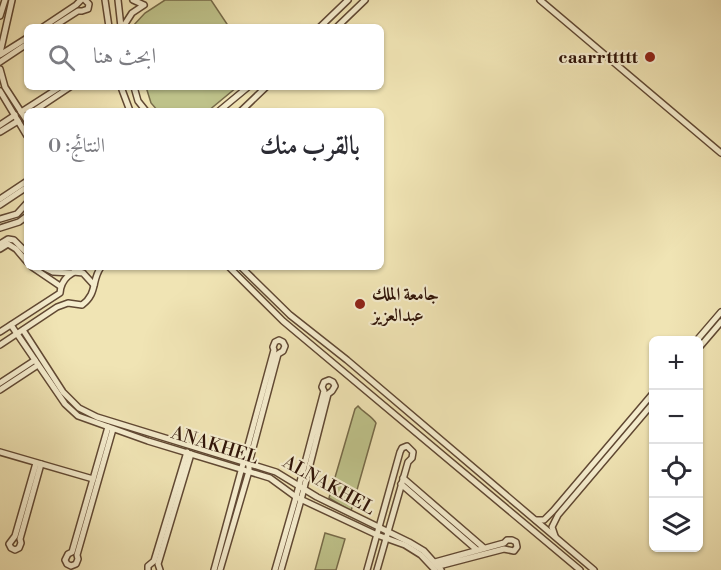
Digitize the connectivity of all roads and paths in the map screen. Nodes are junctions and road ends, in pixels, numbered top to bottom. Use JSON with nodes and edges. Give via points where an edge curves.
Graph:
{"nodes":[{"id":1,"x":4,"y":0,"type":"edge"},
{"id":2,"x":12,"y":0,"type":"edge"},
{"id":3,"x":81,"y":0,"type":"edge"},
{"id":4,"x":85,"y":0,"type":"edge"},
{"id":5,"x":105,"y":0,"type":"edge"},
{"id":6,"x":118,"y":0,"type":"edge"},
{"id":7,"x":134,"y":0,"type":"edge"},
{"id":8,"x":151,"y":0,"type":"edge"},
{"id":9,"x":348,"y":0,"type":"edge"},
{"id":10,"x":365,"y":0,"type":"edge"},
{"id":11,"x":540,"y":0,"type":"edge"},
{"id":12,"x":144,"y":5,"type":"junction"},
{"id":13,"x":0,"y":16,"type":"edge"},
{"id":14,"x":48,"y":24,"type":"edge"},
{"id":15,"x":58,"y":24,"type":"edge"},
{"id":16,"x":109,"y":24,"type":"edge"},
{"id":17,"x":122,"y":24,"type":"edge"},
{"id":18,"x":124,"y":24,"type":"edge"},
{"id":19,"x":323,"y":24,"type":"edge"},
{"id":20,"x":340,"y":24,"type":"edge"},
{"id":21,"x":24,"y":40,"type":"edge"},
{"id":22,"x":24,"y":46,"type":"edge"},
{"id":23,"x":0,"y":54,"type":"edge"},
{"id":24,"x":0,"y":62,"type":"edge"},
{"id":25,"x":0,"y":69,"type":"edge"},
{"id":26,"x":56,"y":90,"type":"edge"},
{"id":27,"x":66,"y":90,"type":"edge"},
{"id":28,"x":122,"y":90,"type":"edge"},
{"id":29,"x":135,"y":90,"type":"edge"},
{"id":30,"x":244,"y":90,"type":"edge"},
{"id":31,"x":263,"y":90,"type":"edge"},
{"id":32,"x":0,"y":91,"type":"edge"},
{"id":33,"x":35,"y":108,"type":"edge"},
{"id":34,"x":38,"y":108,"type":"edge"},
{"id":35,"x":129,"y":108,"type":"edge"},
{"id":36,"x":144,"y":108,"type":"edge"},
{"id":37,"x":223,"y":108,"type":"edge"},
{"id":38,"x":243,"y":108,"type":"edge"},
{"id":39,"x":24,"y":115,"type":"edge"},
{"id":40,"x":16,"y":118,"type":"junction"},
{"id":41,"x":0,"y":125,"type":"edge"},
{"id":42,"x":24,"y":131,"type":"edge"},
{"id":43,"x":0,"y":132,"type":"edge"},
{"id":44,"x":721,"y":153,"type":"edge"},
{"id":45,"x":24,"y":183,"type":"edge"},
{"id":46,"x":24,"y":189,"type":"edge"},
{"id":47,"x":0,"y":199,"type":"edge"},
{"id":48,"x":0,"y":205,"type":"edge"},
{"id":49,"x":24,"y":206,"type":"edge"},
{"id":50,"x":0,"y":219,"type":"edge"},
{"id":51,"x":24,"y":219,"type":"edge"},
{"id":52,"x":0,"y":228,"type":"edge"},
{"id":53,"x":0,"y":244,"type":"edge"},
{"id":54,"x":0,"y":249,"type":"edge"},
{"id":55,"x":24,"y":250,"type":"edge"},
{"id":56,"x":24,"y":258,"type":"edge"},
{"id":57,"x":36,"y":270,"type":"edge"},
{"id":58,"x":49,"y":270,"type":"edge"},
{"id":59,"x":78,"y":270,"type":"edge"},
{"id":60,"x":100,"y":270,"type":"edge"},
{"id":61,"x":232,"y":270,"type":"edge"},
{"id":62,"x":244,"y":270,"type":"edge"},
{"id":63,"x":72,"y":273,"type":"junction"},
{"id":64,"x":94,"y":285,"type":"junction"},
{"id":65,"x":60,"y":286,"type":"junction"},
{"id":66,"x":60,"y":293,"type":"junction"},
{"id":67,"x":68,"y":303,"type":"junction"},
{"id":68,"x":721,"y":312,"type":"edge"},
{"id":69,"x":721,"y":322,"type":"edge"},
{"id":70,"x":11,"y":325,"type":"junction"},
{"id":71,"x":23,"y":330,"type":"junction"},
{"id":72,"x":0,"y":332,"type":"edge"},
{"id":73,"x":17,"y":334,"type":"junction"},
{"id":74,"x":700,"y":336,"type":"edge"},
{"id":75,"x":703,"y":344,"type":"edge"},
{"id":76,"x":0,"y":345,"type":"edge"},
{"id":77,"x":37,"y":362,"type":"junction"},
{"id":78,"x":0,"y":383,"type":"edge"},
{"id":79,"x":0,"y":390,"type":"edge"},
{"id":80,"x":649,"y":398,"type":"edge"},
{"id":81,"x":649,"y":408,"type":"edge"},
{"id":82,"x":111,"y":428,"type":"junction"},
{"id":83,"x":0,"y":452,"type":"edge"},
{"id":84,"x":189,"y":453,"type":"junction"},
{"id":85,"x":246,"y":462,"type":"junction"},
{"id":86,"x":39,"y":463,"type":"junction"},
{"id":87,"x":242,"y":469,"type":"junction"},
{"id":88,"x":249,"y":471,"type":"junction"},
{"id":89,"x":93,"y":480,"type":"junction"},
{"id":90,"x":402,"y":481,"type":"junction"},
{"id":91,"x":301,"y":488,"type":"junction"},
{"id":92,"x":299,"y":498,"type":"junction"},
{"id":93,"x":536,"y":520,"type":"junction"},
{"id":94,"x":378,"y":532,"type":"junction"},
{"id":95,"x":387,"y":535,"type":"junction"},
{"id":96,"x":556,"y":537,"type":"junction"},
{"id":97,"x":484,"y":548,"type":"junction"},
{"id":98,"x":477,"y":550,"type":"junction"},
{"id":99,"x":437,"y":567,"type":"edge"},
{"id":100,"x":148,"y":570,"type":"edge"},
{"id":101,"x":160,"y":570,"type":"edge"},
{"id":102,"x":214,"y":570,"type":"edge"},
{"id":103,"x":220,"y":570,"type":"edge"},
{"id":104,"x":275,"y":570,"type":"edge"},
{"id":105,"x":281,"y":570,"type":"edge"},
{"id":106,"x":367,"y":570,"type":"edge"},
{"id":107,"x":377,"y":570,"type":"edge"},
{"id":108,"x":580,"y":570,"type":"edge"},
{"id":109,"x":594,"y":570,"type":"edge"}],
"edges":[{"from":1,"to":13,"type":"street"},
{"from":2,"to":23,"type":"street"},
{"from":3,"to":14,"type":"street"},
{"from":4,"to":15,"type":"street","via":[[88,9]]},
{"from":5,"to":16,"type":"street"},
{"from":6,"to":17,"type":"street"},
{"from":7,"to":12,"type":"street"},
{"from":8,"to":12,"type":"street"},
{"from":9,"to":19,"type":"street"},
{"from":10,"to":20,"type":"street"},
{"from":11,"to":44,"type":"street"},
{"from":12,"to":18,"type":"street"},
{"from":21,"to":23,"type":"street"},
{"from":22,"to":24,"type":"street"},
{"from":25,"to":39,"type":"street","via":[[5,87]]},
{"from":26,"to":33,"type":"street"},
{"from":27,"to":34,"type":"street"},
{"from":28,"to":35,"type":"street"},
{"from":29,"to":36,"type":"street"},
{"from":30,"to":37,"type":"street"},
{"from":31,"to":38,"type":"street"},
{"from":32,"to":40,"type":"street"},
{"from":40,"to":41,"type":"street"},
{"from":40,"to":42,"type":"street"},
{"from":40,"to":43,"type":"street"},
{"from":45,"to":47,"type":"street"},
{"from":46,"to":48,"type":"street"},
{"from":49,"to":50,"type":"street","via":[[17,214]]},
{"from":51,"to":52,"type":"street"},
{"from":53,"to":55,"type":"street","via":[[14,240]]},
{"from":54,"to":56,"type":"street","via":[[8,244]]},
{"from":57,"to":65,"type":"street"},
{"from":58,"to":63,"type":"street"},
{"from":59,"to":63,"type":"street"},
{"from":60,"to":64,"type":"street"},
{"from":61,"to":108,"type":"street","via":[[283,321]]},
{"from":62,"to":93,"type":"street","via":[[290,315]]},
{"from":63,"to":64,"type":"street","via":[[83,273]]},
{"from":63,"to":65,"type":"street"},
{"from":64,"to":67,"type":"street","via":[[89,299],[82,304]]},
{"from":65,"to":66,"type":"street"},
{"from":66,"to":67,"type":"street"},
{"from":66,"to":70,"type":"street"},
{"from":67,"to":71,"type":"street"},
{"from":68,"to":74,"type":"street"},
{"from":69,"to":75,"type":"street"},
{"from":70,"to":72,"type":"street"},
{"from":70,"to":73,"type":"street","name":"ANAKHEL"},
{"from":71,"to":73,"type":"street"},
{"from":71,"to":85,"type":"street","name":"ALNAKHEL","via":[[63,392],[79,408],[128,427]]},
{"from":73,"to":76,"type":"street"},
{"from":73,"to":77,"type":"street","name":"ANAKHEL"},
{"from":77,"to":78,"type":"street"},
{"from":77,"to":79,"type":"street"},
{"from":77,"to":82,"type":"street","name":"ANAKHEL","via":[[65,404],[78,416]]},
{"from":80,"to":93,"type":"street","via":[[544,520]]},
{"from":81,"to":96,"type":"street","via":[[558,515],[552,526]]},
{"from":82,"to":84,"type":"street","name":"ANAKHEL"},
{"from":82,"to":89,"type":"street"},
{"from":82,"to":89,"type":"street","via":[[78,559],[71,566],[65,560],[72,552]]},
{"from":83,"to":86,"type":"street"},
{"from":84,"to":87,"type":"street","name":"ANAKHEL"},
{"from":84,"to":100,"type":"street"},
{"from":84,"to":101,"type":"street","via":[[158,564]]},
{"from":85,"to":85,"type":"street","via":[[279,354],[285,346],[279,340],[273,347]]},
{"from":85,"to":87,"type":"street"},
{"from":85,"to":88,"type":"street"},
{"from":85,"to":91,"type":"street","name":"ALNAKHEL","via":[[276,472]]},
{"from":86,"to":86,"type":"street","via":[[9,544],[15,550],[21,543]]},
{"from":86,"to":89,"type":"street"},
{"from":87,"to":88,"type":"street","name":"ANAKHEL"},
{"from":87,"to":102,"type":"street"},
{"from":88,"to":92,"type":"street","name":"ANAKHEL","via":[[270,478]]},
{"from":88,"to":103,"type":"street"},
{"from":90,"to":94,"type":"street","via":[[413,452],[407,446],[400,452]]},
{"from":90,"to":95,"type":"street"},
{"from":90,"to":97,"type":"street"},
{"from":90,"to":98,"type":"street"},
{"from":91,"to":91,"type":"street","via":[[328,394],[335,386],[329,380],[322,387]]},
{"from":91,"to":92,"type":"street"},
{"from":91,"to":94,"type":"street","name":"ALNAKHEL"},
{"from":92,"to":94,"type":"street","name":"ANAKHEL"},
{"from":92,"to":104,"type":"street"},
{"from":92,"to":105,"type":"street"},
{"from":93,"to":96,"type":"street"},
{"from":94,"to":95,"type":"street","name":"ALNAKHEL"},
{"from":94,"to":106,"type":"street"},
{"from":95,"to":99,"type":"street","name":"ALNAKHEL","via":[[416,546]]},
{"from":95,"to":107,"type":"street"},
{"from":96,"to":109,"type":"street"},
{"from":97,"to":98,"type":"street"},
{"from":97,"to":99,"type":"street","via":[[507,540],[516,542],[517,547],[514,551],[504,549]]},
{"from":98,"to":99,"type":"street"}]}
